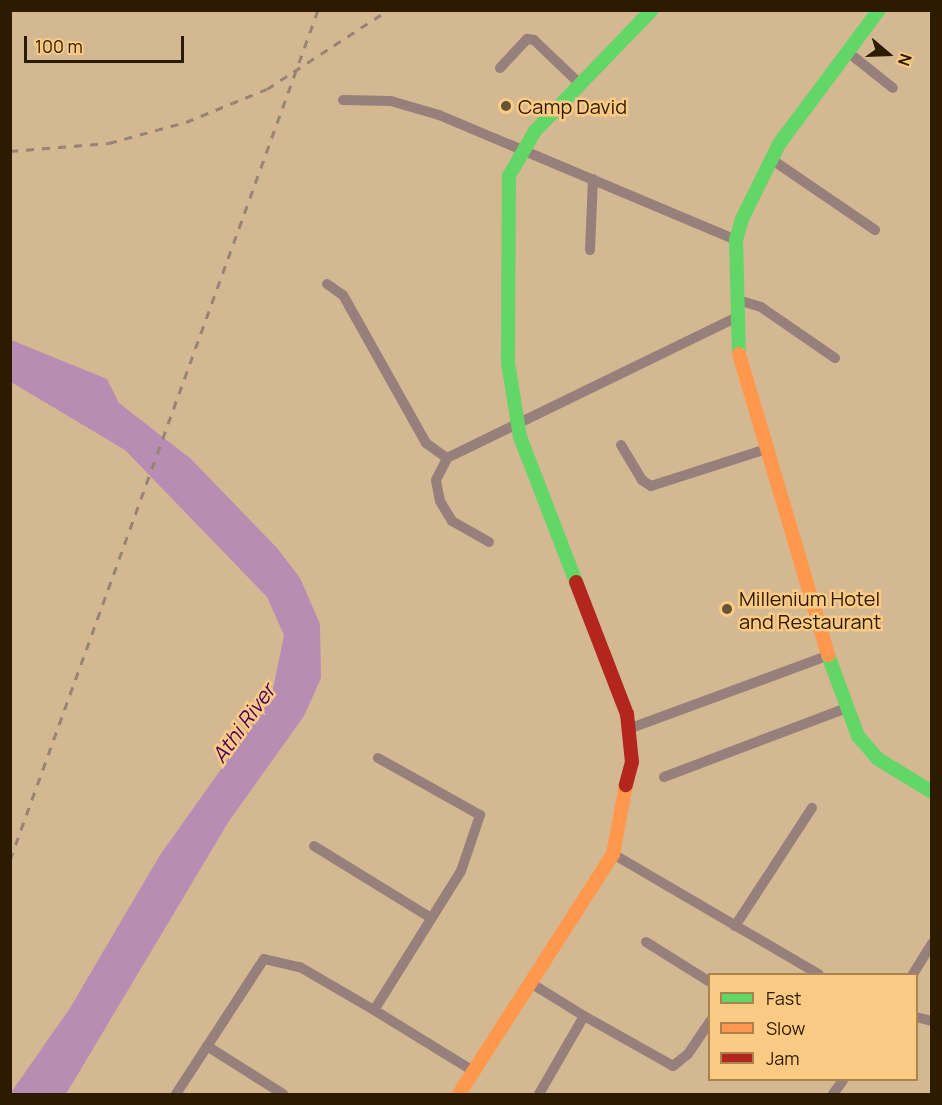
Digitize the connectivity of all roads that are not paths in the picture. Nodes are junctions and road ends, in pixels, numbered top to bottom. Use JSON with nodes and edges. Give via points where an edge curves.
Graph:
{"nodes":[{"id":1,"x":652,"y":10,"type":"edge"},
{"id":2,"x":879,"y":10,"type":"edge"},
{"id":3,"x":849,"y":53,"type":"junction"},
{"id":4,"x":500,"y":68,"type":"dead end"},
{"id":5,"x":578,"y":82,"type":"junction"},
{"id":6,"x":893,"y":88,"type":"dead end"},
{"id":7,"x":343,"y":100,"type":"dead end"},
{"id":8,"x":519,"y":152,"type":"junction"},
{"id":9,"x":771,"y":159,"type":"junction"},
{"id":10,"x":593,"y":179,"type":"junction"},
{"id":11,"x":875,"y":230,"type":"dead end"},
{"id":12,"x":736,"y":240,"type":"junction"},
{"id":13,"x":590,"y":250,"type":"dead end"},
{"id":14,"x":327,"y":284,"type":"dead end"},
{"id":15,"x":738,"y":300,"type":"junction"},
{"id":16,"x":737,"y":317,"type":"junction"},
{"id":17,"x":835,"y":358,"type":"dead end"},
{"id":18,"x":519,"y":423,"type":"junction"},
{"id":19,"x":621,"y":445,"type":"dead end"},
{"id":20,"x":763,"y":450,"type":"junction"},
{"id":21,"x":447,"y":458,"type":"junction"},
{"id":22,"x":489,"y":542,"type":"dead end"},
{"id":23,"x":829,"y":655,"type":"junction"},
{"id":24,"x":847,"y":708,"type":"junction"},
{"id":25,"x":631,"y":728,"type":"junction"},
{"id":26,"x":378,"y":758,"type":"dead end"},
{"id":27,"x":664,"y":777,"type":"dead end"},
{"id":28,"x":932,"y":792,"type":"edge"},
{"id":29,"x":812,"y":808,"type":"dead end"},
{"id":30,"x":314,"y":846,"type":"dead end"},
{"id":31,"x":613,"y":854,"type":"junction"},
{"id":32,"x":431,"y":918,"type":"junction"},
{"id":33,"x":735,"y":926,"type":"junction"},
{"id":34,"x":646,"y":942,"type":"dead end"},
{"id":35,"x":932,"y":944,"type":"edge"},
{"id":36,"x":815,"y":973,"type":"edge"},
{"id":37,"x":914,"y":973,"type":"edge"},
{"id":38,"x":708,"y":981,"type":"edge"},
{"id":39,"x":529,"y":982,"type":"junction"},
{"id":40,"x":374,"y":1010,"type":"junction"},
{"id":41,"x":584,"y":1016,"type":"junction"},
{"id":42,"x":708,"y":1024,"type":"edge"},
{"id":43,"x":207,"y":1046,"type":"junction"},
{"id":44,"x":473,"y":1071,"type":"junction"},
{"id":45,"x":842,"y":1081,"type":"edge"},
{"id":46,"x":542,"y":1093,"type":"edge"},
{"id":47,"x":834,"y":1094,"type":"edge"},
{"id":48,"x":176,"y":1095,"type":"edge"},
{"id":49,"x":283,"y":1095,"type":"edge"},
{"id":50,"x":459,"y":1095,"type":"edge"}],
"edges":[{"from":1,"to":5,"type":"street"},
{"from":2,"to":3,"type":"street"},
{"from":3,"to":6,"type":"street"},
{"from":3,"to":9,"type":"street"},
{"from":4,"to":5,"type":"street","via":[[527,39],[534,40]]},
{"from":5,"to":8,"type":"street"},
{"from":7,"to":8,"type":"street","via":[[417,107]]},
{"from":8,"to":10,"type":"street"},
{"from":8,"to":18,"type":"street","via":[[509,176],[508,363]]},
{"from":9,"to":11,"type":"street"},
{"from":9,"to":12,"type":"street"},
{"from":10,"to":12,"type":"street"},
{"from":10,"to":13,"type":"street"},
{"from":12,"to":15,"type":"street"},
{"from":14,"to":21,"type":"street","via":[[343,295],[426,442]]},
{"from":15,"to":16,"type":"street"},
{"from":15,"to":17,"type":"street","via":[[761,307]]},
{"from":16,"to":18,"type":"street"},
{"from":16,"to":20,"type":"street","via":[[739,357]]},
{"from":18,"to":21,"type":"street"},
{"from":18,"to":25,"type":"street","via":[[531,470]]},
{"from":19,"to":20,"type":"street","via":[[642,480],[651,486]]},
{"from":20,"to":23,"type":"street"},
{"from":21,"to":22,"type":"street","via":[[436,480],[440,501],[452,521]]},
{"from":23,"to":24,"type":"street"},
{"from":23,"to":25,"type":"street"},
{"from":24,"to":27,"type":"street"},
{"from":24,"to":28,"type":"street","via":[[867,749]]},
{"from":25,"to":31,"type":"street","via":[[632,762],[613,831]]},
{"from":26,"to":32,"type":"street","via":[[480,815],[471,851]]},
{"from":29,"to":33,"type":"street"},
{"from":30,"to":32,"type":"street"},
{"from":31,"to":33,"type":"street"},
{"from":31,"to":39,"type":"street"},
{"from":32,"to":40,"type":"street"},
{"from":33,"to":36,"type":"street"},
{"from":34,"to":38,"type":"street"},
{"from":35,"to":37,"type":"street"},
{"from":39,"to":41,"type":"street"},
{"from":39,"to":44,"type":"street"},
{"from":40,"to":43,"type":"street","via":[[300,967],[270,957],[260,964]]},
{"from":40,"to":44,"type":"street"},
{"from":41,"to":42,"type":"street","via":[[673,1066],[688,1054]]},
{"from":41,"to":46,"type":"street"},
{"from":43,"to":48,"type":"street"},
{"from":43,"to":49,"type":"street"},
{"from":44,"to":50,"type":"street"},
{"from":45,"to":47,"type":"street"}]}
